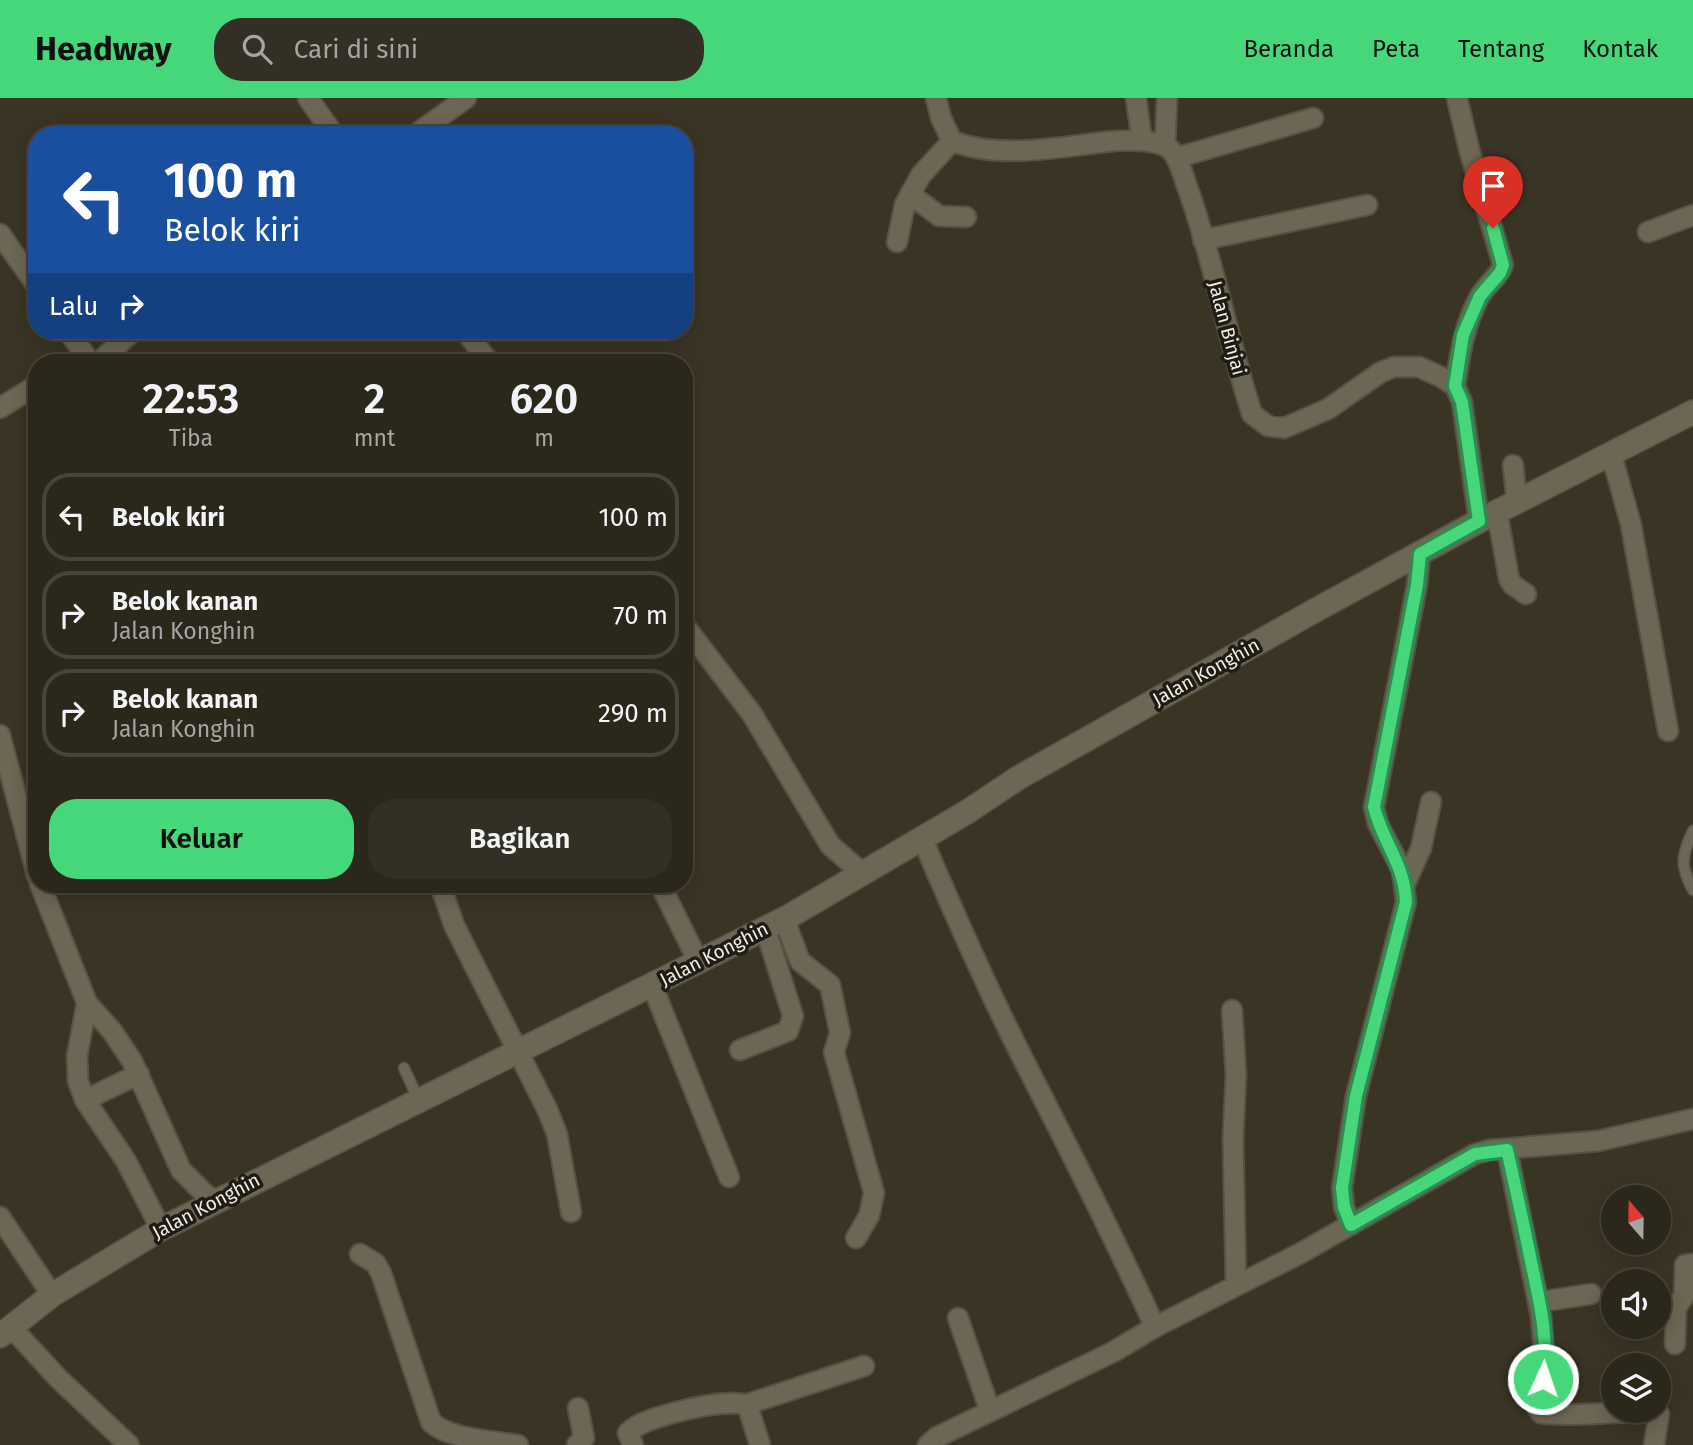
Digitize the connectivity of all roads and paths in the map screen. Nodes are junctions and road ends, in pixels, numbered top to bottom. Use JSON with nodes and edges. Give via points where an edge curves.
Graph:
{"nodes":[{"id":1,"x":308,"y":98,"type":"edge"},
{"id":2,"x":466,"y":98,"type":"edge"},
{"id":3,"x":936,"y":98,"type":"edge"},
{"id":4,"x":1136,"y":98,"type":"edge"},
{"id":5,"x":1167,"y":98,"type":"edge"},
{"id":6,"x":1457,"y":98,"type":"edge"},
{"id":7,"x":1313,"y":118,"type":"dead end"},
{"id":8,"x":328,"y":126,"type":"edge"},
{"id":9,"x":427,"y":126,"type":"edge"},
{"id":10,"x":952,"y":141,"type":"junction"},
{"id":11,"x":1142,"y":141,"type":"junction"},
{"id":12,"x":1171,"y":152,"type":"junction"},
{"id":13,"x":910,"y":194,"type":"junction"},
{"id":14,"x":1367,"y":205,"type":"dead end"},
{"id":15,"x":1693,"y":215,"type":"edge"},
{"id":16,"x":967,"y":217,"type":"dead end"},
{"id":17,"x":1648,"y":232,"type":"dead end"},
{"id":18,"x":0,"y":234,"type":"edge"},
{"id":19,"x":1203,"y":240,"type":"junction"},
{"id":20,"x":897,"y":242,"type":"dead end"},
{"id":21,"x":28,"y":273,"type":"edge"},
{"id":22,"x":118,"y":340,"type":"edge"},
{"id":23,"x":472,"y":340,"type":"edge"},
{"id":24,"x":96,"y":354,"type":"edge"},
{"id":25,"x":483,"y":354,"type":"edge"},
{"id":26,"x":1455,"y":386,"type":"junction"},
{"id":27,"x":28,"y":391,"type":"edge"},
{"id":28,"x":0,"y":408,"type":"edge"},
{"id":29,"x":1693,"y":412,"type":"edge"},
{"id":30,"x":1611,"y":453,"type":"junction"},
{"id":31,"x":1513,"y":465,"type":"dead end"},
{"id":32,"x":1498,"y":512,"type":"junction"},
{"id":33,"x":1420,"y":554,"type":"junction"},
{"id":34,"x":1525,"y":594,"type":"dead end"},
{"id":35,"x":693,"y":637,"type":"edge"},
{"id":36,"x":1668,"y":731,"type":"dead end"},
{"id":37,"x":0,"y":734,"type":"edge"},
{"id":38,"x":1431,"y":802,"type":"dead end"},
{"id":39,"x":1693,"y":831,"type":"edge"},
{"id":40,"x":922,"y":838,"type":"junction"},
{"id":41,"x":28,"y":841,"type":"edge"},
{"id":42,"x":863,"y":874,"type":"junction"},
{"id":43,"x":1405,"y":884,"type":"junction"},
{"id":44,"x":1693,"y":890,"type":"edge"},
{"id":45,"x":44,"y":893,"type":"edge"},
{"id":46,"x":442,"y":893,"type":"edge"},
{"id":47,"x":664,"y":893,"type":"edge"},
{"id":48,"x":774,"y":924,"type":"junction"},
{"id":49,"x":698,"y":961,"type":"junction"},
{"id":50,"x":652,"y":985,"type":"junction"},
{"id":51,"x":87,"y":1003,"type":"junction"},
{"id":52,"x":1232,"y":1010,"type":"dead end"},
{"id":53,"x":519,"y":1050,"type":"junction"},
{"id":54,"x":740,"y":1050,"type":"dead end"},
{"id":55,"x":404,"y":1068,"type":"dead end"},
{"id":56,"x":139,"y":1074,"type":"junction"},
{"id":57,"x":418,"y":1099,"type":"junction"},
{"id":58,"x":85,"y":1100,"type":"junction"},
{"id":59,"x":1693,"y":1119,"type":"edge"},
{"id":60,"x":1507,"y":1150,"type":"junction"},
{"id":61,"x":729,"y":1177,"type":"dead end"},
{"id":62,"x":215,"y":1200,"type":"junction"},
{"id":63,"x":571,"y":1212,"type":"dead end"},
{"id":64,"x":0,"y":1217,"type":"edge"},
{"id":65,"x":1351,"y":1225,"type":"junction"},
{"id":66,"x":161,"y":1228,"type":"junction"},
{"id":67,"x":856,"y":1238,"type":"dead end"},
{"id":68,"x":360,"y":1254,"type":"dead end"},
{"id":69,"x":1693,"y":1264,"type":"edge"},
{"id":70,"x":1236,"y":1286,"type":"junction"},
{"id":71,"x":1591,"y":1294,"type":"dead end"},
{"id":72,"x":52,"y":1296,"type":"junction"},
{"id":73,"x":1539,"y":1302,"type":"junction"},
{"id":74,"x":1671,"y":1306,"type":"edge"},
{"id":75,"x":958,"y":1318,"type":"dead end"},
{"id":76,"x":1671,"y":1323,"type":"edge"},
{"id":77,"x":1155,"y":1327,"type":"junction"},
{"id":78,"x":6,"y":1332,"type":"edge"},
{"id":79,"x":1675,"y":1344,"type":"dead end"},
{"id":80,"x":864,"y":1366,"type":"dead end"},
{"id":81,"x":745,"y":1405,"type":"junction"},
{"id":82,"x":578,"y":1408,"type":"dead end"},
{"id":83,"x":990,"y":1411,"type":"junction"},
{"id":84,"x":129,"y":1445,"type":"edge"},
{"id":85,"x":518,"y":1445,"type":"edge"},
{"id":86,"x":577,"y":1445,"type":"edge"},
{"id":87,"x":633,"y":1445,"type":"edge"},
{"id":88,"x":760,"y":1445,"type":"edge"},
{"id":89,"x":928,"y":1445,"type":"edge"},
{"id":90,"x":1654,"y":1445,"type":"edge"}],
"edges":[{"from":1,"to":8,"type":"street"},
{"from":2,"to":9,"type":"street"},
{"from":3,"to":10,"type":"street"},
{"from":4,"to":11,"type":"street"},
{"from":5,"to":12,"type":"street","name":"Jalan Binjai"},
{"from":6,"to":26,"type":"street","via":[[1503,265],[1467,322]]},
{"from":7,"to":12,"type":"street"},
{"from":10,"to":11,"type":"street","via":[[991,151]]},
{"from":10,"to":13,"type":"street"},
{"from":11,"to":12,"type":"street"},
{"from":12,"to":19,"type":"street","name":"Jalan Binjai"},
{"from":13,"to":16,"type":"street","via":[[939,216]]},
{"from":13,"to":20,"type":"street"},
{"from":14,"to":19,"type":"street"},
{"from":15,"to":17,"type":"street"},
{"from":18,"to":21,"type":"street"},
{"from":19,"to":26,"type":"street","name":"Jalan Binjai","via":[[1252,414],[1268,426],[1284,428],[1307,419],[1394,367],[1419,367]]},
{"from":22,"to":24,"type":"street"},
{"from":23,"to":25,"type":"street"},
{"from":26,"to":32,"type":"street"},
{"from":27,"to":28,"type":"street"},
{"from":29,"to":30,"type":"street","name":"Jalan Konghin"},
{"from":30,"to":32,"type":"street","name":"Jalan Konghin"},
{"from":30,"to":36,"type":"street","via":[[1631,525]]},
{"from":31,"to":32,"type":"street"},
{"from":32,"to":33,"type":"street","name":"Jalan Konghin"},
{"from":32,"to":34,"type":"street","via":[[1509,579]]},
{"from":33,"to":40,"type":"street","name":"Jalan Konghin","via":[[1018,778]]},
{"from":33,"to":43,"type":"street","via":[[1374,807]]},
{"from":35,"to":42,"type":"street","via":[[751,714],[830,845]]},
{"from":37,"to":41,"type":"street"},
{"from":38,"to":43,"type":"street","via":[[1421,848]]},
{"from":39,"to":44,"type":"lane","via":[[1683,869]]},
{"from":40,"to":42,"type":"street","name":"Jalan Konghin"},
{"from":40,"to":77,"type":"street","via":[[1020,1053]]},
{"from":42,"to":48,"type":"street","name":"Jalan Konghin"},
{"from":43,"to":65,"type":"street","via":[[1406,902],[1356,1096],[1342,1188]]},
{"from":45,"to":51,"type":"street"},
{"from":46,"to":53,"type":"street"},
{"from":47,"to":49,"type":"street"},
{"from":48,"to":49,"type":"street","name":"Jalan Konghin"},
{"from":48,"to":54,"type":"street","via":[[792,1024],[788,1031]]},
{"from":48,"to":67,"type":"street","via":[[800,961],[830,985],[840,1033],[834,1052],[874,1193],[869,1216]]},
{"from":49,"to":50,"type":"street","name":"Jalan Konghin"},
{"from":50,"to":53,"type":"street","name":"Jalan Konghin"},
{"from":50,"to":61,"type":"street"},
{"from":51,"to":56,"type":"street","via":[[112,1031]]},
{"from":51,"to":58,"type":"street","via":[[77,1056]]},
{"from":52,"to":70,"type":"street"},
{"from":53,"to":57,"type":"street","name":"Jalan Konghin"},
{"from":53,"to":63,"type":"street","via":[[557,1133]]},
{"from":55,"to":57,"type":"lane"},
{"from":56,"to":58,"type":"street"},
{"from":56,"to":62,"type":"street","via":[[181,1170]]},
{"from":57,"to":62,"type":"street","name":"Jalan Konghin"},
{"from":58,"to":66,"type":"street","via":[[126,1161]]},
{"from":59,"to":60,"type":"street","via":[[1598,1141]]},
{"from":60,"to":65,"type":"street","via":[[1475,1154]]},
{"from":60,"to":73,"type":"street"},
{"from":62,"to":66,"type":"street","name":"Jalan Konghin"},
{"from":64,"to":72,"type":"street"},
{"from":65,"to":70,"type":"street"},
{"from":66,"to":72,"type":"street","name":"Jalan Konghin"},
{"from":68,"to":85,"type":"street","via":[[381,1273],[432,1422],[463,1436]]},
{"from":69,"to":74,"type":"street","via":[[1685,1265],[1684,1296]]},
{"from":70,"to":77,"type":"street"},
{"from":71,"to":73,"type":"street"},
{"from":72,"to":78,"type":"street","name":"Jalan Konghin"},
{"from":73,"to":90,"type":"street","via":[[1545,1364],[1538,1404],[1541,1413],[1659,1414]]},
{"from":75,"to":83,"type":"street"},
{"from":76,"to":79,"type":"street"},
{"from":77,"to":83,"type":"street"},
{"from":78,"to":84,"type":"street"},
{"from":80,"to":81,"type":"street"},
{"from":81,"to":87,"type":"street","via":[[719,1402],[636,1425],[628,1433]]},
{"from":81,"to":88,"type":"street"},
{"from":82,"to":86,"type":"street","via":[[584,1438]]},
{"from":83,"to":89,"type":"street"}]}
